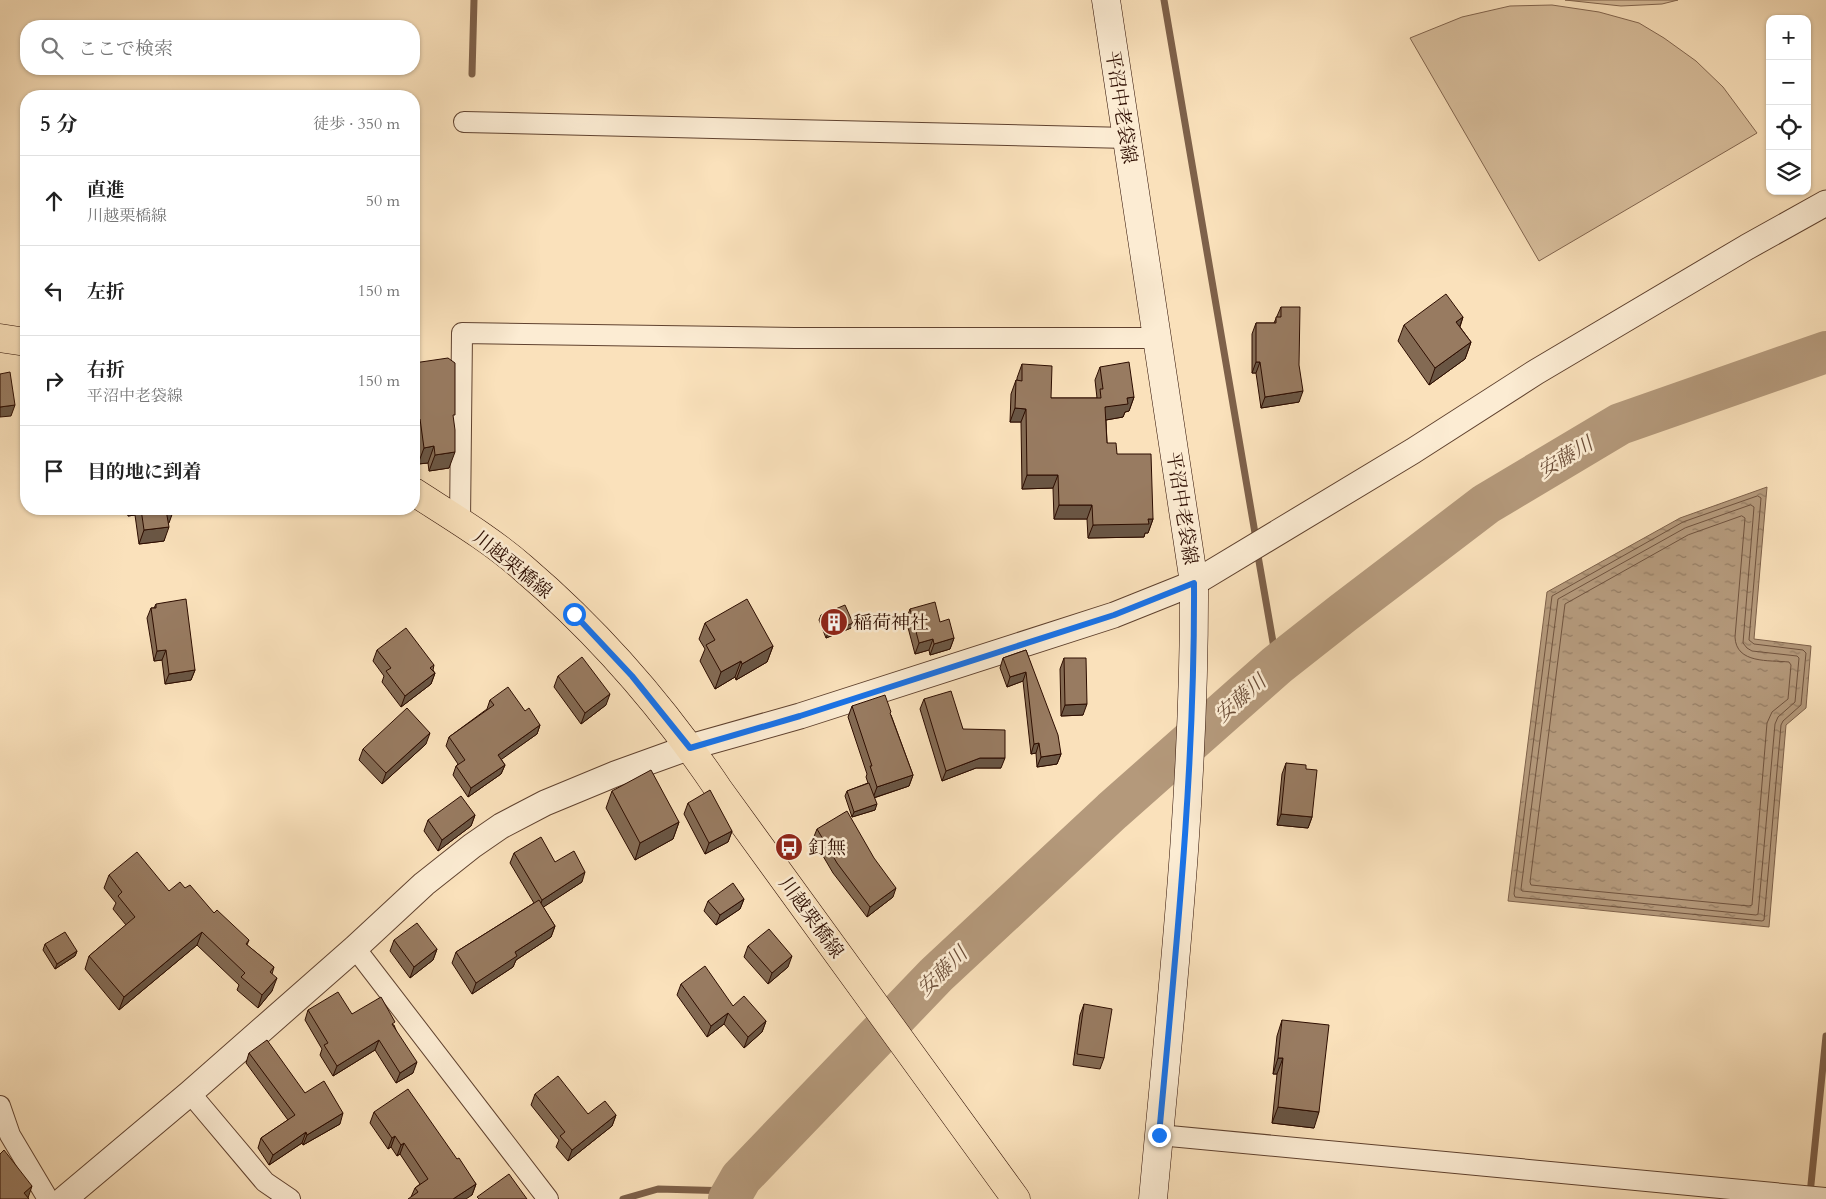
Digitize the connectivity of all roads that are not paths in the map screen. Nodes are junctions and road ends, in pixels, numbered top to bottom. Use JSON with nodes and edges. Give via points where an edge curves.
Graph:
{"nodes":[{"id":1,"x":1106,"y":0,"type":"edge"},
{"id":2,"x":464,"y":122,"type":"dead end"},
{"id":3,"x":1127,"y":138,"type":"junction"},
{"id":4,"x":1826,"y":203,"type":"edge"},
{"id":5,"x":0,"y":338,"type":"edge"},
{"id":6,"x":1157,"y":338,"type":"junction"},
{"id":7,"x":20,"y":341,"type":"edge"},
{"id":8,"x":420,"y":496,"type":"edge"},
{"id":9,"x":460,"y":522,"type":"junction"},
{"id":10,"x":1194,"y":583,"type":"junction"},
{"id":11,"x":690,"y":748,"type":"junction"},
{"id":12,"x":355,"y":948,"type":"junction"},
{"id":13,"x":190,"y":1094,"type":"junction"},
{"id":14,"x":0,"y":1106,"type":"edge"},
{"id":15,"x":1159,"y":1135,"type":"junction"},
{"id":16,"x":1826,"y":1198,"type":"edge"},
{"id":17,"x":48,"y":1199,"type":"edge"},
{"id":18,"x":64,"y":1199,"type":"edge"},
{"id":19,"x":290,"y":1199,"type":"edge"},
{"id":20,"x":548,"y":1199,"type":"edge"},
{"id":21,"x":1016,"y":1199,"type":"edge"},
{"id":22,"x":1153,"y":1199,"type":"edge"}],
"edges":[{"from":1,"to":3,"type":"main road","name":"平沼中老袋線"},
{"from":2,"to":3,"type":"street"},
{"from":3,"to":6,"type":"main road","name":"平沼中老袋線"},
{"from":4,"to":10,"type":"street","via":[[1536,372],[1413,451]]},
{"from":5,"to":7,"type":"main road"},
{"from":6,"to":9,"type":"street","via":[[796,338],[462,333]]},
{"from":6,"to":10,"type":"main road","name":"平沼中老袋線"},
{"from":8,"to":9,"type":"main road","name":"川越栗橋線"},
{"from":9,"to":11,"type":"main road","name":"川越栗橋線","via":[[522,567],[574,614],[632,676]]},
{"from":10,"to":11,"type":"street","via":[[1114,615]]},
{"from":10,"to":15,"type":"main road","name":"平沼中老袋線","via":[[1194,664],[1186,833]]},
{"from":11,"to":12,"type":"street","via":[[554,799],[501,826],[424,884]]},
{"from":11,"to":21,"type":"main road","name":"川越栗橋線"},
{"from":12,"to":13,"type":"street"},
{"from":12,"to":20,"type":"street"},
{"from":13,"to":18,"type":"street"},
{"from":13,"to":19,"type":"street","via":[[266,1182]]},
{"from":14,"to":17,"type":"street","via":[[10,1135]]},
{"from":15,"to":16,"type":"street"},
{"from":15,"to":22,"type":"main road","name":"平沼中老袋線"}]}
